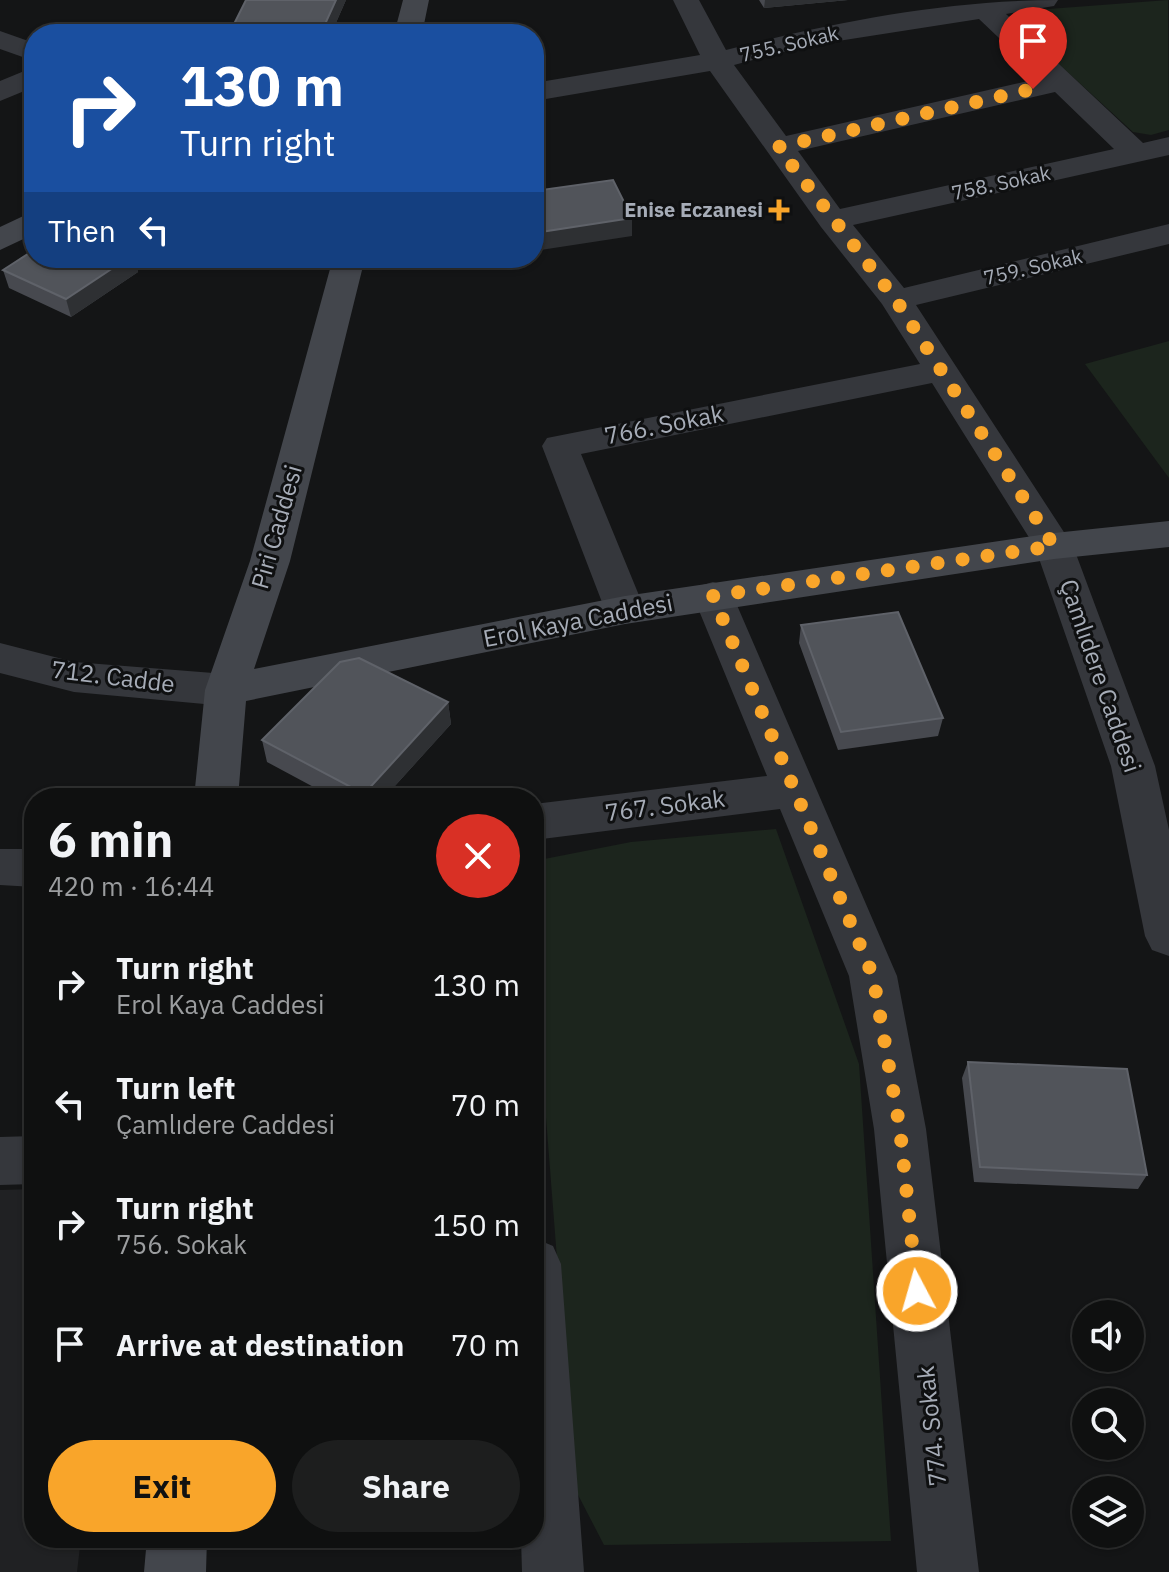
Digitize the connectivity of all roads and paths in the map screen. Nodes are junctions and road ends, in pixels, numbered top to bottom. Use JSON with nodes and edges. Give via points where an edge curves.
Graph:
{"nodes":[{"id":1,"x":416,"y":0,"type":"edge"},
{"id":2,"x":686,"y":0,"type":"edge"},
{"id":3,"x":1045,"y":0,"type":"edge"},
{"id":4,"x":985,"y":9,"type":"junction"},
{"id":5,"x":410,"y":24,"type":"edge"},
{"id":6,"x":0,"y":39,"type":"edge"},
{"id":7,"x":24,"y":49,"type":"edge"},
{"id":8,"x":717,"y":61,"type":"junction"},
{"id":9,"x":24,"y":81,"type":"edge"},
{"id":10,"x":1061,"y":82,"type":"junction"},
{"id":11,"x":544,"y":90,"type":"edge"},
{"id":12,"x":0,"y":92,"type":"edge"},
{"id":13,"x":1169,"y":146,"type":"edge"},
{"id":14,"x":778,"y":147,"type":"junction"},
{"id":15,"x":1136,"y":153,"type":"junction"},
{"id":16,"x":832,"y":220,"type":"junction"},
{"id":17,"x":24,"y":227,"type":"edge"},
{"id":18,"x":1169,"y":234,"type":"edge"},
{"id":19,"x":0,"y":240,"type":"edge"},
{"id":20,"x":346,"y":268,"type":"edge"},
{"id":21,"x":896,"y":300,"type":"junction"},
{"id":22,"x":940,"y":371,"type":"junction"},
{"id":23,"x":1169,"y":534,"type":"edge"},
{"id":24,"x":1054,"y":546,"type":"junction"},
{"id":25,"x":713,"y":596,"type":"junction"},
{"id":26,"x":625,"y":610,"type":"junction"},
{"id":27,"x":0,"y":658,"type":"edge"},
{"id":28,"x":226,"y":690,"type":"junction"},
{"id":29,"x":217,"y":788,"type":"edge"},
{"id":30,"x":795,"y":790,"type":"junction"},
{"id":31,"x":544,"y":821,"type":"edge"},
{"id":32,"x":0,"y":867,"type":"edge"},
{"id":33,"x":24,"y":868,"type":"edge"},
{"id":34,"x":1169,"y":936,"type":"edge"},
{"id":35,"x":24,"y":1160,"type":"edge"},
{"id":36,"x":0,"y":1161,"type":"edge"},
{"id":37,"x":544,"y":1426,"type":"edge"},
{"id":38,"x":176,"y":1548,"type":"edge"},
{"id":39,"x":175,"y":1572,"type":"edge"},
{"id":40,"x":553,"y":1572,"type":"edge"},
{"id":41,"x":948,"y":1572,"type":"edge"}],
"edges":[{"from":1,"to":5,"type":"street"},
{"from":2,"to":8,"type":"street","name":"Çamlıdere Caddesi"},
{"from":3,"to":4,"type":"street","name":"755. Sokak"},
{"from":4,"to":8,"type":"street","name":"755. Sokak","via":[[805,38]]},
{"from":4,"to":10,"type":"street"},
{"from":6,"to":7,"type":"street"},
{"from":8,"to":11,"type":"street","name":"755. Sokak"},
{"from":8,"to":14,"type":"street","name":"Çamlıdere Caddesi"},
{"from":9,"to":12,"type":"street"},
{"from":10,"to":14,"type":"street"},
{"from":10,"to":15,"type":"street"},
{"from":13,"to":15,"type":"street","name":"758. Sokak"},
{"from":14,"to":16,"type":"street","name":"Çamlıdere Caddesi"},
{"from":15,"to":16,"type":"street","name":"758. Sokak"},
{"from":16,"to":21,"type":"street","name":"Çamlıdere Caddesi"},
{"from":17,"to":19,"type":"street"},
{"from":18,"to":21,"type":"street","name":"759. Sokak"},
{"from":20,"to":28,"type":"street","name":"Piri Caddesi","via":[[270,561]]},
{"from":21,"to":22,"type":"street","name":"Çamlıdere Caddesi"},
{"from":22,"to":24,"type":"street","name":"Çamlıdere Caddesi"},
{"from":22,"to":26,"type":"street","name":"766. Sokak","via":[[560,446]]},
{"from":23,"to":24,"type":"street","name":"Erol Kaya Caddesi"},
{"from":24,"to":25,"type":"street","name":"Erol Kaya Caddesi"},
{"from":24,"to":34,"type":"street","name":"Çamlıdere Caddesi","via":[[1133,766]]},
{"from":25,"to":26,"type":"street","name":"Erol Kaya Caddesi"},
{"from":25,"to":30,"type":"street","name":"774. Sokak"},
{"from":26,"to":28,"type":"street","name":"Erol Kaya Caddesi"},
{"from":27,"to":28,"type":"street","name":"712. Cadde","via":[[74,677]]},
{"from":28,"to":29,"type":"street","name":"Piri Caddesi"},
{"from":30,"to":31,"type":"street","name":"767. Sokak"},
{"from":30,"to":41,"type":"street","name":"774. Sokak","via":[[873,976],[900,1129]]},
{"from":32,"to":33,"type":"street"},
{"from":35,"to":36,"type":"street"},
{"from":37,"to":40,"type":"street"},
{"from":38,"to":39,"type":"street"}]}
